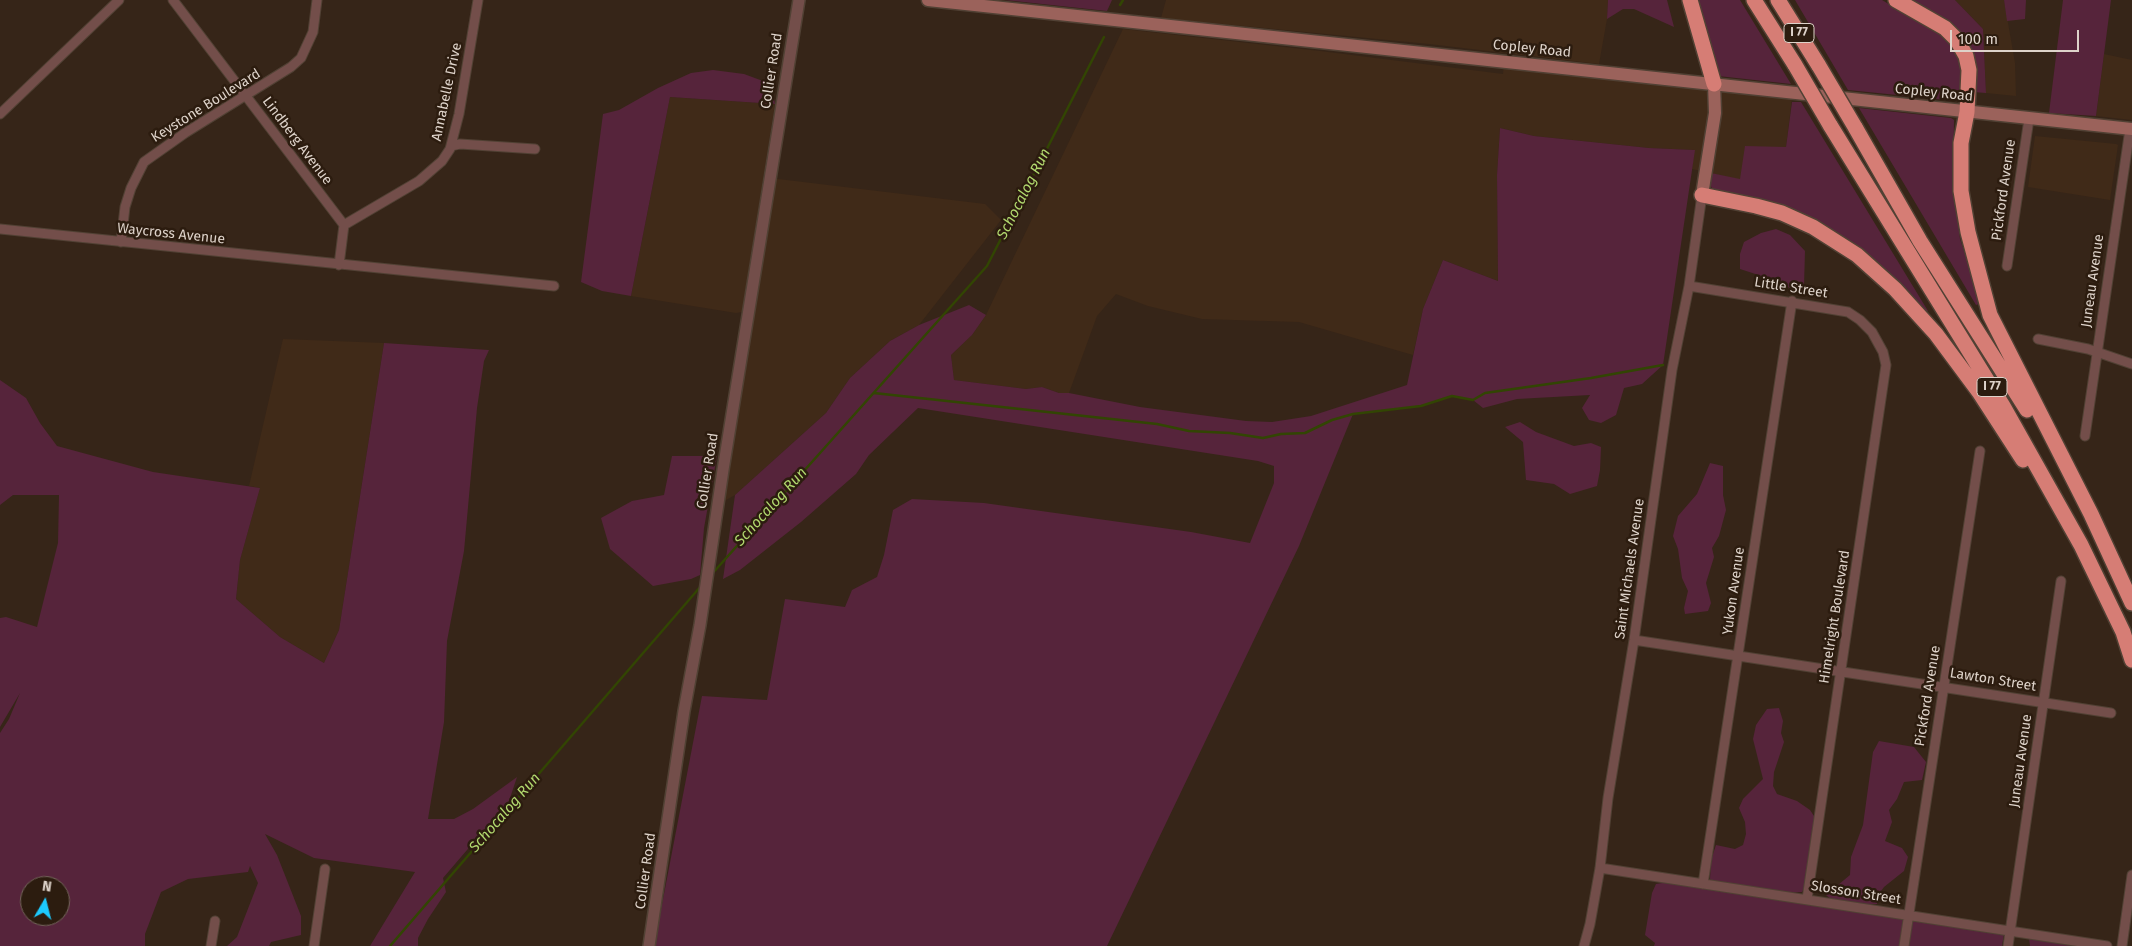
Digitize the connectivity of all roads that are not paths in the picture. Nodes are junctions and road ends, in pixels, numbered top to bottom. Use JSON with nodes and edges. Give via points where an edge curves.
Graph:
{"nodes":[{"id":1,"x":119,"y":0,"type":"edge"},
{"id":2,"x":173,"y":0,"type":"edge"},
{"id":3,"x":317,"y":0,"type":"edge"},
{"id":4,"x":478,"y":0,"type":"edge"},
{"id":5,"x":799,"y":0,"type":"edge"},
{"id":6,"x":928,"y":0,"type":"edge"},
{"id":7,"x":1690,"y":0,"type":"edge"},
{"id":8,"x":1754,"y":0,"type":"edge"},
{"id":9,"x":1778,"y":0,"type":"edge"},
{"id":10,"x":1896,"y":0,"type":"edge"},
{"id":11,"x":1714,"y":84,"type":"junction"},
{"id":12,"x":247,"y":96,"type":"junction"},
{"id":13,"x":1967,"y":112,"type":"junction"},
{"id":14,"x":0,"y":114,"type":"edge"},
{"id":15,"x":2029,"y":119,"type":"junction"},
{"id":16,"x":2131,"y":129,"type":"edge"},
{"id":17,"x":451,"y":146,"type":"junction"},
{"id":18,"x":535,"y":149,"type":"dead end"},
{"id":19,"x":1702,"y":195,"type":"junction"},
{"id":20,"x":344,"y":226,"type":"junction"},
{"id":21,"x":0,"y":229,"type":"edge"},
{"id":22,"x":121,"y":242,"type":"junction"},
{"id":23,"x":339,"y":265,"type":"junction"},
{"id":24,"x":2007,"y":266,"type":"dead end"},
{"id":25,"x":554,"y":286,"type":"dead end"},
{"id":26,"x":1689,"y":286,"type":"junction"},
{"id":27,"x":1792,"y":301,"type":"junction"},
{"id":28,"x":2038,"y":339,"type":"dead end"},
{"id":29,"x":1878,"y":340,"type":"joint"},
{"id":30,"x":2097,"y":353,"type":"junction"},
{"id":31,"x":2132,"y":364,"type":"edge"},
{"id":32,"x":2085,"y":436,"type":"dead end"},
{"id":33,"x":1980,"y":451,"type":"dead end"},
{"id":34,"x":2073,"y":483,"type":"junction"},
{"id":35,"x":2081,"y":545,"type":"junction"},
{"id":36,"x":2061,"y":581,"type":"dead end"},
{"id":37,"x":2132,"y":602,"type":"edge"},
{"id":38,"x":1634,"y":640,"type":"junction"},
{"id":39,"x":1739,"y":656,"type":"junction"},
{"id":40,"x":2132,"y":660,"type":"edge"},
{"id":41,"x":1842,"y":670,"type":"junction"},
{"id":42,"x":1944,"y":687,"type":"junction"},
{"id":43,"x":2044,"y":702,"type":"junction"},
{"id":44,"x":2111,"y":712,"type":"dead end"},
{"id":45,"x":1600,"y":868,"type":"junction"},
{"id":46,"x":325,"y":869,"type":"dead end"},
{"id":47,"x":2132,"y":875,"type":"edge"},
{"id":48,"x":1703,"y":884,"type":"junction"},
{"id":49,"x":1807,"y":900,"type":"junction"},
{"id":50,"x":1909,"y":916,"type":"junction"},
{"id":51,"x":214,"y":921,"type":"dead end"},
{"id":52,"x":2010,"y":932,"type":"junction"},
{"id":53,"x":211,"y":946,"type":"edge"},
{"id":54,"x":314,"y":946,"type":"edge"},
{"id":55,"x":649,"y":946,"type":"edge"},
{"id":56,"x":1584,"y":946,"type":"edge"},
{"id":57,"x":1904,"y":946,"type":"edge"},
{"id":58,"x":2008,"y":946,"type":"edge"},
{"id":59,"x":2107,"y":946,"type":"edge"},
{"id":60,"x":2122,"y":946,"type":"edge"}],
"edges":[{"from":1,"to":14,"type":"street"},
{"from":2,"to":12,"type":"street","name":"Lindberg Avenue"},
{"from":3,"to":12,"type":"street","name":"Keystone Boulevard","via":[[313,32],[301,58]]},
{"from":4,"to":17,"type":"street","name":"Annabelle Drive"},
{"from":5,"to":55,"type":"street","name":"Collier Road"},
{"from":6,"to":11,"type":"main road","name":"Copley Road"},
{"from":7,"to":11,"type":"highway"},
{"from":8,"to":35,"type":"highway","number":"I 77","bridge":true,"via":[[2003,406]]},
{"from":9,"to":34,"type":"highway","number":"I 77","bridge":true,"via":[[1920,241]]},
{"from":10,"to":13,"type":"highway","via":[[1945,28],[1963,49],[1969,70]]},
{"from":11,"to":13,"type":"main road","name":"Copley Road"},
{"from":11,"to":19,"type":"main road","via":[[1715,113]]},
{"from":12,"to":20,"type":"street","name":"Lindberg Avenue"},
{"from":12,"to":22,"type":"street","name":"Keystone Boulevard","via":[[144,162],[130,188]]},
{"from":13,"to":15,"type":"main road","name":"Copley Road"},
{"from":13,"to":34,"type":"highway","via":[[1961,144],[1961,191],[1968,232],[1990,315]]},
{"from":15,"to":16,"type":"main road","name":"Copley Road"},
{"from":15,"to":24,"type":"street","name":"Pickford Avenue"},
{"from":16,"to":30,"type":"street","name":"Juneau Avenue"},
{"from":17,"to":18,"type":"street"},
{"from":17,"to":20,"type":"street","name":"Annabelle Drive","via":[[442,161],[419,181]]},
{"from":19,"to":26,"type":"street","name":"Saint Michaels Avenue"},
{"from":19,"to":35,"type":"highway","via":[[1756,206],[1801,221],[1844,246],[1881,275],[1936,334]]},
{"from":20,"to":23,"type":"street"},
{"from":21,"to":22,"type":"street","name":"Waycross Avenue"},
{"from":22,"to":23,"type":"street","name":"Waycross Avenue"},
{"from":23,"to":25,"type":"street","name":"Waycross Avenue"},
{"from":26,"to":27,"type":"street","name":"Little Street"},
{"from":26,"to":38,"type":"street","name":"Saint Michaels Avenue","via":[[1672,370]]},
{"from":27,"to":29,"type":"street","name":"Little Street","via":[[1848,312]]},
{"from":27,"to":39,"type":"street","name":"Yukon Avenue"},
{"from":28,"to":30,"type":"street"},
{"from":29,"to":41,"type":"street","name":"Himelright Boulevard","via":[[1886,365]]},
{"from":30,"to":31,"type":"street"},
{"from":30,"to":32,"type":"street","name":"Juneau Avenue"},
{"from":33,"to":42,"type":"street","name":"Pickford Avenue"},
{"from":34,"to":37,"type":"highway","number":"I 77"},
{"from":35,"to":40,"type":"highway","number":"I 77","via":[[2123,632]]},
{"from":36,"to":43,"type":"street","name":"Juneau Avenue"},
{"from":38,"to":39,"type":"street","name":"Lawton Street"},
{"from":38,"to":45,"type":"street","name":"Saint Michaels Avenue"},
{"from":39,"to":41,"type":"street","name":"Lawton Street"},
{"from":39,"to":48,"type":"street","name":"Yukon Avenue"},
{"from":41,"to":42,"type":"street","name":"Lawton Street"},
{"from":41,"to":49,"type":"street","name":"Himelright Boulevard"},
{"from":42,"to":43,"type":"street","name":"Lawton Street"},
{"from":42,"to":50,"type":"street","name":"Pickford Avenue"},
{"from":43,"to":44,"type":"street","name":"Lawton Street"},
{"from":43,"to":52,"type":"street","name":"Juneau Avenue"},
{"from":45,"to":48,"type":"street","name":"Slosson Street"},
{"from":45,"to":56,"type":"street","name":"Saint Michaels Avenue"},
{"from":46,"to":54,"type":"street"},
{"from":47,"to":60,"type":"street"},
{"from":48,"to":49,"type":"street","name":"Slosson Street"},
{"from":49,"to":50,"type":"street","name":"Slosson Street"},
{"from":50,"to":52,"type":"street","name":"Slosson Street"},
{"from":50,"to":57,"type":"street","name":"Pickford Avenue"},
{"from":51,"to":53,"type":"street"},
{"from":52,"to":58,"type":"street","name":"Juneau Avenue"},
{"from":52,"to":59,"type":"street","name":"Slosson Street"}]}
